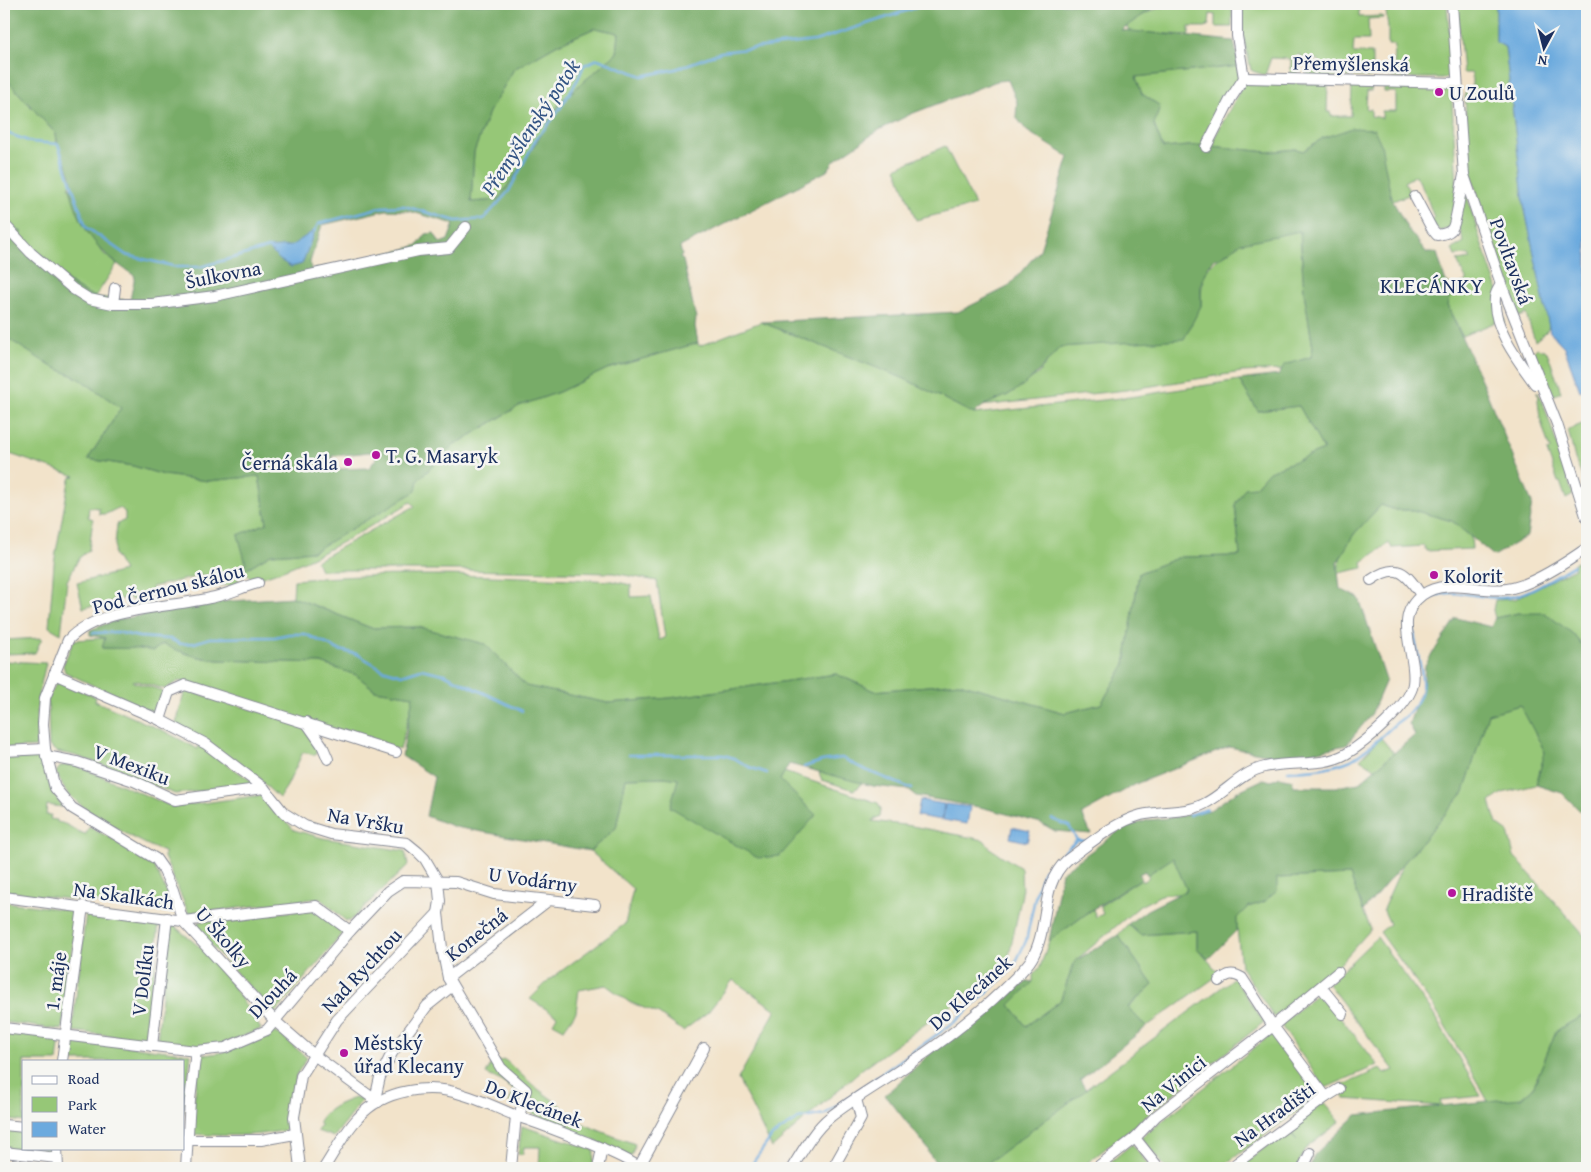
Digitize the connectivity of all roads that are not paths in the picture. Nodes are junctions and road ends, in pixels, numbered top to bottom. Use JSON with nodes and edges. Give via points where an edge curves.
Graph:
{"nodes":[{"id":1,"x":1237,"y":4,"type":"edge"},
{"id":2,"x":1452,"y":4,"type":"edge"},
{"id":3,"x":1244,"y":78,"type":"junction"},
{"id":4,"x":1457,"y":83,"type":"junction"},
{"id":5,"x":1206,"y":147,"type":"dead end"},
{"id":6,"x":1464,"y":175,"type":"junction"},
{"id":7,"x":1416,"y":197,"type":"dead end"},
{"id":8,"x":4,"y":224,"type":"edge"},
{"id":9,"x":466,"y":227,"type":"dead end"},
{"id":10,"x":1501,"y":284,"type":"junction"},
{"id":11,"x":115,"y":288,"type":"dead end"},
{"id":12,"x":113,"y":304,"type":"junction"},
{"id":13,"x":1540,"y":382,"type":"junction"},
{"id":14,"x":1587,"y":519,"type":"edge"},
{"id":15,"x":1587,"y":548,"type":"edge"},
{"id":16,"x":1370,"y":580,"type":"dead end"},
{"id":17,"x":258,"y":583,"type":"dead end"},
{"id":18,"x":1421,"y":595,"type":"junction"},
{"id":19,"x":54,"y":674,"type":"junction"},
{"id":20,"x":160,"y":720,"type":"junction"},
{"id":21,"x":306,"y":722,"type":"junction"},
{"id":22,"x":4,"y":751,"type":"edge"},
{"id":23,"x":396,"y":752,"type":"dead end"},
{"id":24,"x":45,"y":753,"type":"junction"},
{"id":25,"x":328,"y":759,"type":"dead end"},
{"id":26,"x":264,"y":788,"type":"junction"},
{"id":27,"x":438,"y":881,"type":"junction"},
{"id":28,"x":4,"y":897,"type":"edge"},
{"id":29,"x":549,"y":900,"type":"junction"},
{"id":30,"x":595,"y":905,"type":"dead end"},
{"id":31,"x":83,"y":906,"type":"junction"},
{"id":32,"x":438,"y":913,"type":"junction"},
{"id":33,"x":167,"y":918,"type":"junction"},
{"id":34,"x":183,"y":921,"type":"junction"},
{"id":35,"x":350,"y":931,"type":"junction"},
{"id":36,"x":1338,"y":972,"type":"dead end"},
{"id":37,"x":1219,"y":981,"type":"dead end"},
{"id":38,"x":450,"y":982,"type":"junction"},
{"id":39,"x":1321,"y":987,"type":"junction"},
{"id":40,"x":1343,"y":1014,"type":"dead end"},
{"id":41,"x":275,"y":1021,"type":"junction"},
{"id":42,"x":1273,"y":1026,"type":"junction"},
{"id":43,"x":4,"y":1028,"type":"edge"},
{"id":44,"x":65,"y":1035,"type":"junction"},
{"id":45,"x":152,"y":1046,"type":"junction"},
{"id":46,"x":704,"y":1048,"type":"dead end"},
{"id":47,"x":196,"y":1051,"type":"junction"},
{"id":48,"x":314,"y":1055,"type":"junction"},
{"id":49,"x":62,"y":1060,"type":"edge"},
{"id":50,"x":1339,"y":1089,"type":"dead end"},
{"id":51,"x":1326,"y":1097,"type":"junction"},
{"id":52,"x":856,"y":1099,"type":"junction"},
{"id":53,"x":378,"y":1102,"type":"junction"},
{"id":54,"x":517,"y":1120,"type":"junction"},
{"id":55,"x":4,"y":1124,"type":"edge"},
{"id":56,"x":22,"y":1127,"type":"edge"},
{"id":57,"x":295,"y":1134,"type":"junction"},
{"id":58,"x":1135,"y":1138,"type":"junction"},
{"id":59,"x":186,"y":1140,"type":"edge"},
{"id":60,"x":602,"y":1148,"type":"junction"},
{"id":61,"x":4,"y":1152,"type":"edge"},
{"id":62,"x":1310,"y":1152,"type":"dead end"},
{"id":63,"x":57,"y":1158,"type":"edge"},
{"id":64,"x":186,"y":1168,"type":"edge"},
{"id":65,"x":300,"y":1168,"type":"edge"},
{"id":66,"x":324,"y":1168,"type":"edge"},
{"id":67,"x":511,"y":1168,"type":"edge"},
{"id":68,"x":598,"y":1168,"type":"edge"},
{"id":69,"x":639,"y":1168,"type":"edge"},
{"id":70,"x":792,"y":1168,"type":"edge"},
{"id":71,"x":834,"y":1168,"type":"edge"},
{"id":72,"x":1096,"y":1168,"type":"edge"},
{"id":73,"x":1159,"y":1168,"type":"edge"},
{"id":74,"x":1230,"y":1168,"type":"edge"},
{"id":75,"x":1303,"y":1168,"type":"edge"}],
"edges":[{"from":1,"to":3,"type":"street","via":[[1237,36]]},
{"from":2,"to":4,"type":"street","name":"Povltavská"},
{"from":3,"to":4,"type":"street","name":"Přemyšlenská"},
{"from":3,"to":5,"type":"street"},
{"from":4,"to":6,"type":"street","name":"Povltavská"},
{"from":6,"to":7,"type":"street","via":[[1454,226],[1446,234],[1437,235],[1432,230]]},
{"from":6,"to":10,"type":"street","name":"Povltavská"},
{"from":8,"to":12,"type":"street","name":"Šulkovna","via":[[73,289],[88,299]]},
{"from":9,"to":12,"type":"street","name":"Šulkovna","via":[[449,248],[418,251],[214,296],[152,304]]},
{"from":10,"to":13,"type":"street","name":"Povltavská"},
{"from":10,"to":13,"type":"street","via":[[1495,297],[1498,322],[1514,356],[1535,384]]},
{"from":11,"to":12,"type":"street"},
{"from":13,"to":14,"type":"street","name":"Povltavská"},
{"from":15,"to":18,"type":"street","via":[[1521,586],[1506,590],[1438,588]]},
{"from":16,"to":18,"type":"street","via":[[1380,573],[1404,573]]},
{"from":17,"to":19,"type":"street","name":"Pod Černou skálou","via":[[212,598],[147,608],[97,622],[68,640]]},
{"from":18,"to":52,"type":"street","name":"Do Klecánek","via":[[1406,621],[1414,672],[1410,694],[1405,703],[1362,743],[1337,759],[1252,771],[1206,804],[1126,820],[1067,860],[1055,875],[1033,957],[1015,978],[950,1034]]},
{"from":19,"to":20,"type":"street","name":"Na Vršku"},
{"from":19,"to":24,"type":"street","name":"U Školky","via":[[44,698]]},
{"from":20,"to":21,"type":"street","via":[[169,692],[186,685]]},
{"from":20,"to":26,"type":"street","name":"Na Vršku","via":[[206,744]]},
{"from":21,"to":23,"type":"street"},
{"from":21,"to":25,"type":"street","via":[[322,744]]},
{"from":22,"to":24,"type":"street","name":"V Mexiku"},
{"from":24,"to":26,"type":"street","name":"V Mexiku","via":[[118,775],[176,800]]},
{"from":24,"to":34,"type":"street","name":"U Školky","via":[[55,788],[72,808],[156,859]]},
{"from":26,"to":27,"type":"street","name":"Na Vršku","via":[[284,813],[305,826],[331,834],[407,843],[424,859]]},
{"from":27,"to":29,"type":"street","name":"U Vodárny","via":[[456,882],[494,894]]},
{"from":27,"to":32,"type":"street","name":"Na Vršku"},
{"from":27,"to":35,"type":"street","name":"Dlouhá","via":[[403,881],[388,891]]},
{"from":28,"to":31,"type":"street","name":"Na Skalkách"},
{"from":29,"to":30,"type":"street","name":"U Vodárny"},
{"from":29,"to":38,"type":"street","name":"Konečná"},
{"from":31,"to":33,"type":"street","name":"Na Skalkách"},
{"from":31,"to":44,"type":"street","name":"1. máje"},
{"from":32,"to":38,"type":"street","name":"Na Vršku"},
{"from":32,"to":48,"type":"street","name":"Nad Rychtou","via":[[337,1020]]},
{"from":33,"to":34,"type":"street","name":"Na Skalkách"},
{"from":33,"to":45,"type":"street","name":"V Dolíku"},
{"from":34,"to":35,"type":"street","name":"Na Skalkách","via":[[316,906]]},
{"from":34,"to":41,"type":"street","name":"U Školky"},
{"from":35,"to":41,"type":"street","name":"Dlouhá"},
{"from":36,"to":39,"type":"street","name":"Na Vinici"},
{"from":37,"to":42,"type":"street","via":[[1229,974],[1242,978]]},
{"from":38,"to":53,"type":"street","name":"Konečná","via":[[427,1006],[392,1053],[380,1077],[376,1095]]},
{"from":38,"to":54,"type":"street","name":"Na Vršku","via":[[501,1068],[526,1090]]},
{"from":39,"to":40,"type":"street"},
{"from":39,"to":42,"type":"street","name":"Na Vinici"},
{"from":41,"to":47,"type":"street","name":"Dlouhá","via":[[267,1030],[225,1048]]},
{"from":41,"to":48,"type":"street","name":"U Školky"},
{"from":42,"to":51,"type":"street"},
{"from":42,"to":58,"type":"street","name":"Na Vinici","via":[[1156,1116]]},
{"from":43,"to":44,"type":"street","name":"Dlouhá"},
{"from":44,"to":45,"type":"street","name":"Dlouhá"},
{"from":44,"to":49,"type":"street","name":"1. máje"},
{"from":45,"to":47,"type":"street","name":"Dlouhá"},
{"from":46,"to":69,"type":"street"},
{"from":47,"to":59,"type":"street"},
{"from":48,"to":53,"type":"street","name":"U Školky"},
{"from":48,"to":57,"type":"street","name":"Nad Rychtou","via":[[301,1076],[294,1116]]},
{"from":50,"to":51,"type":"street","name":"Na Hradišti"},
{"from":51,"to":74,"type":"street","name":"Na Hradišti"},
{"from":52,"to":70,"type":"street","name":"Do Klecánek","via":[[815,1132]]},
{"from":52,"to":71,"type":"street","via":[[861,1118]]},
{"from":53,"to":54,"type":"street","name":"Do Klecánek","via":[[396,1094],[438,1089],[465,1095]]},
{"from":53,"to":66,"type":"street","name":"Do Klecánek","via":[[359,1116]]},
{"from":54,"to":60,"type":"street","name":"Do Klecánek","via":[[548,1127]]},
{"from":54,"to":67,"type":"street"},
{"from":55,"to":56,"type":"street"},
{"from":57,"to":59,"type":"street","via":[[261,1140]]},
{"from":57,"to":65,"type":"street","name":"Nad Rychtou"},
{"from":58,"to":72,"type":"street","name":"Na Vinici"},
{"from":58,"to":73,"type":"street"},
{"from":59,"to":64,"type":"street"},
{"from":60,"to":68,"type":"street"},
{"from":60,"to":69,"type":"street","name":"Do Klecánek"},
{"from":61,"to":63,"type":"street"},
{"from":62,"to":75,"type":"street"}]}
